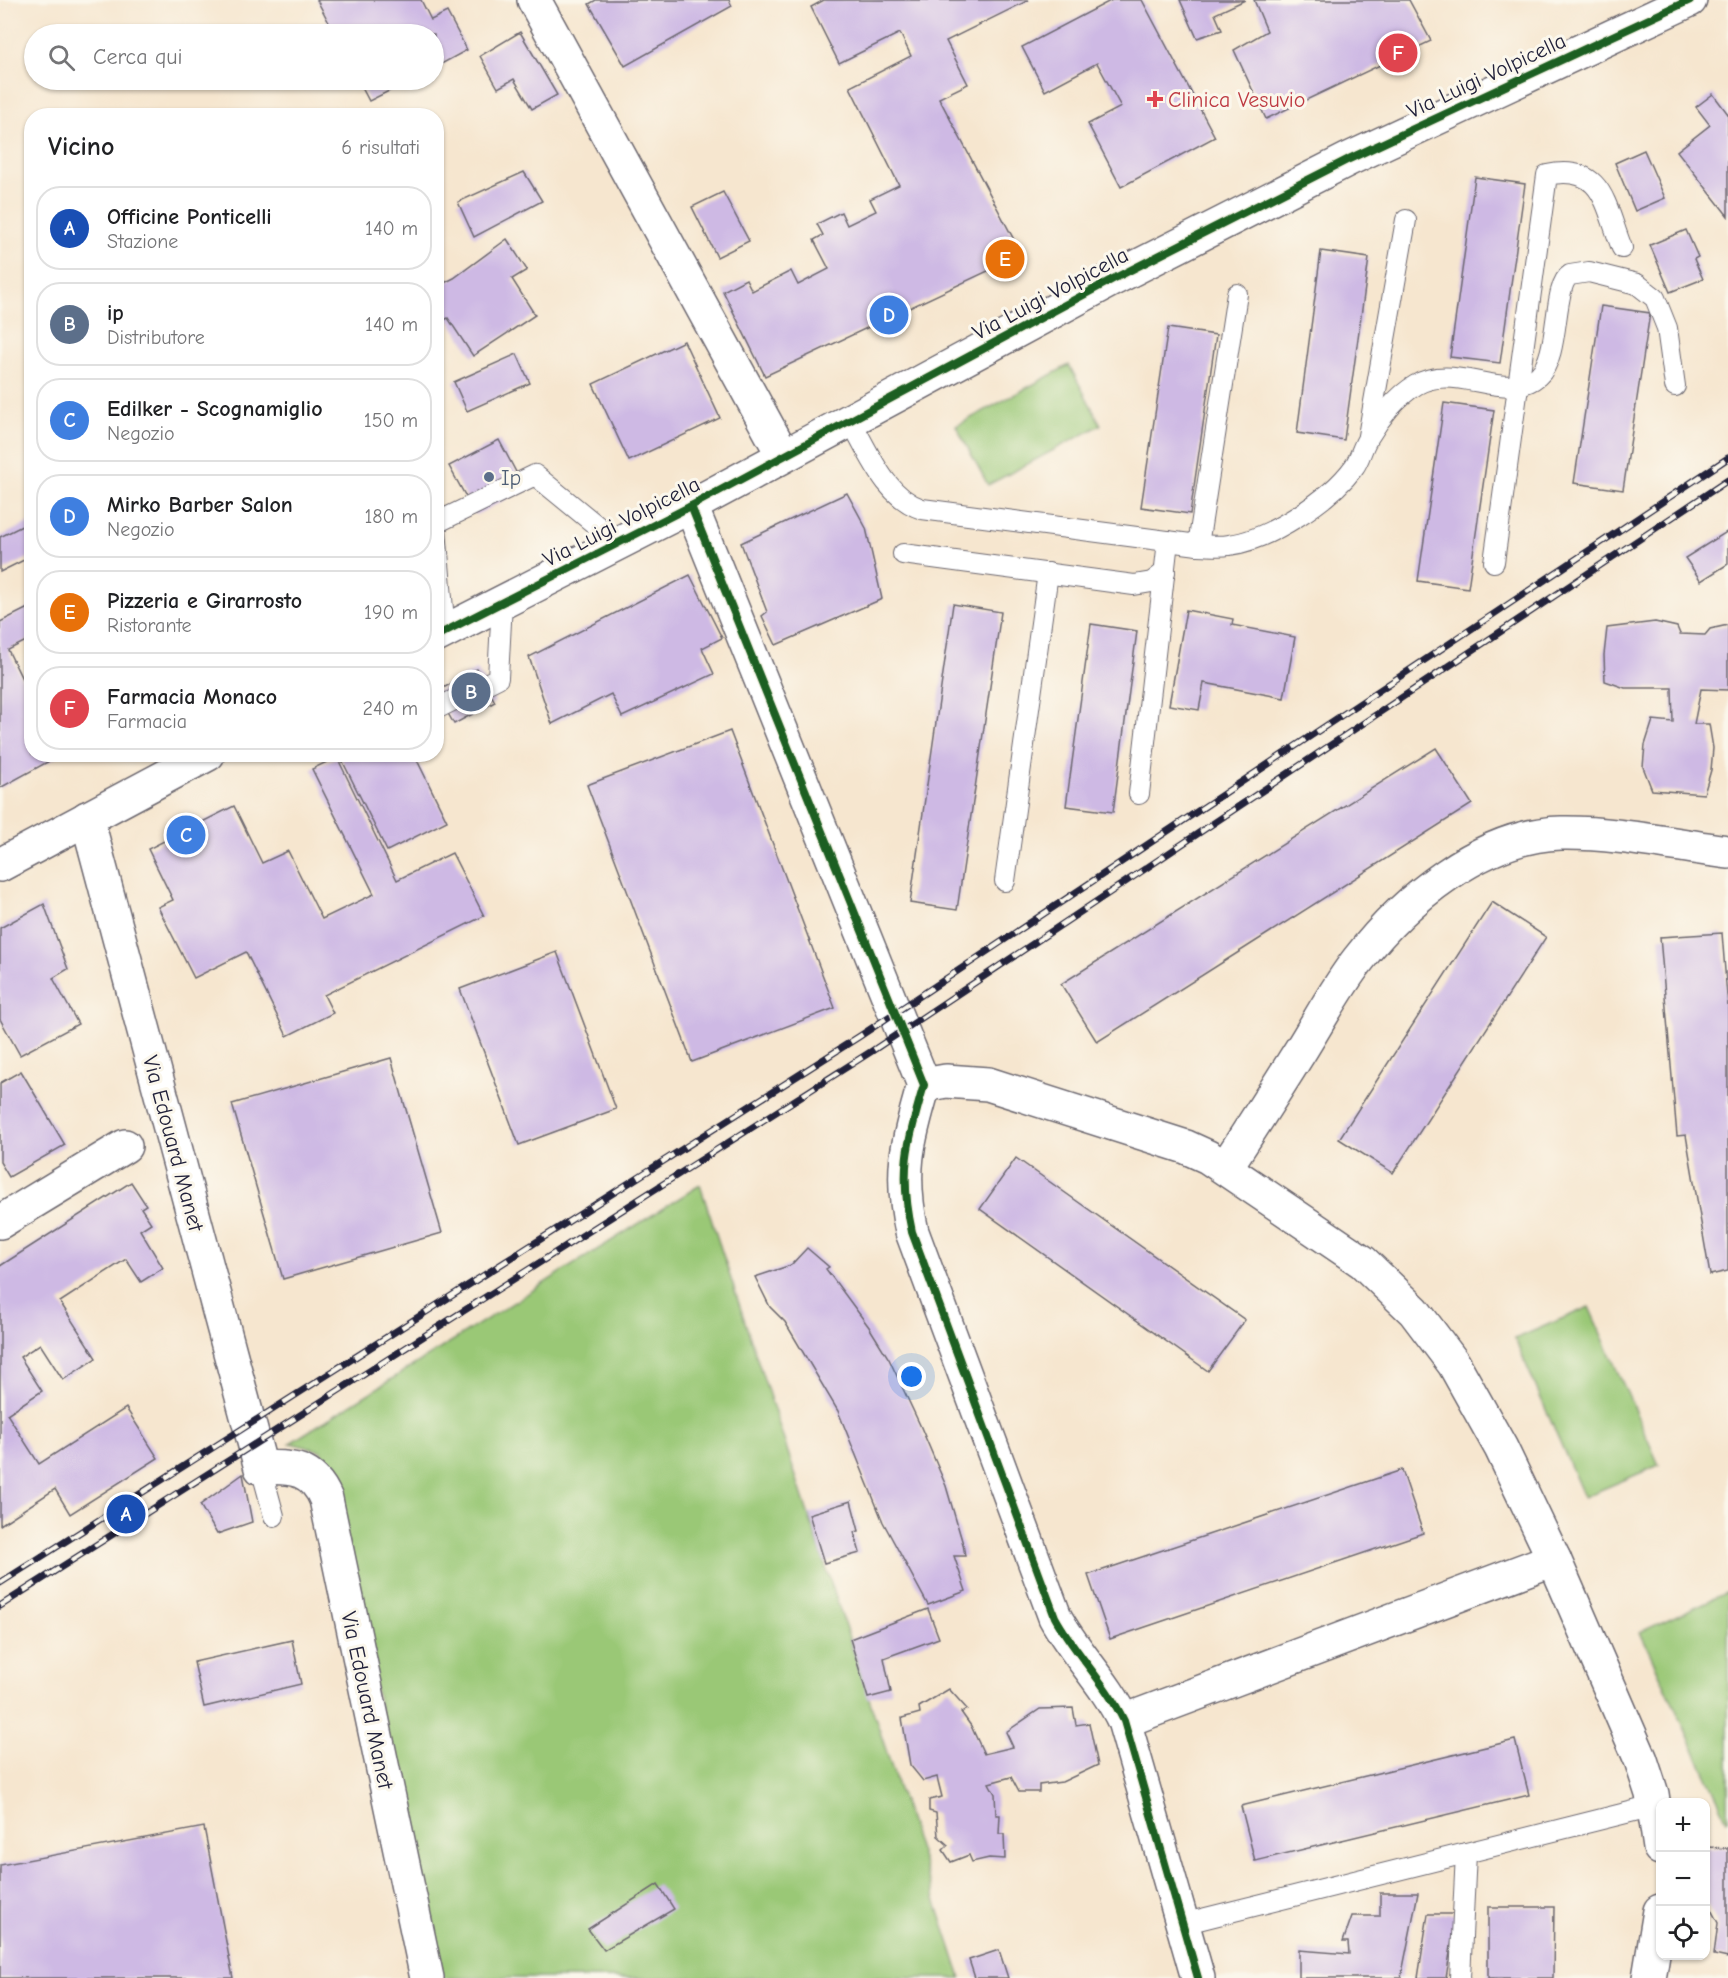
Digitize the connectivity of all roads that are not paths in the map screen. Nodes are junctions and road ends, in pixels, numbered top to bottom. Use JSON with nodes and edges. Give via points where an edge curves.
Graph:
{"nodes":[{"id":1,"x":534,"y":0,"type":"edge"},
{"id":2,"x":1690,"y":0,"type":"edge"},
{"id":3,"x":1406,"y":219,"type":"dead end"},
{"id":4,"x":1622,"y":248,"type":"dead end"},
{"id":5,"x":1237,"y":294,"type":"dead end"},
{"id":6,"x":1676,"y":386,"type":"dead end"},
{"id":7,"x":1516,"y":387,"type":"junction"},
{"id":8,"x":850,"y":420,"type":"junction"},
{"id":9,"x":1368,"y":438,"type":"junction"},
{"id":10,"x":783,"y":455,"type":"junction"},
{"id":11,"x":691,"y":506,"type":"junction"},
{"id":12,"x":444,"y":520,"type":"edge"},
{"id":13,"x":1168,"y":541,"type":"junction"},
{"id":14,"x":618,"y":543,"type":"junction"},
{"id":15,"x":1198,"y":545,"type":"junction"},
{"id":16,"x":903,"y":554,"type":"dead end"},
{"id":17,"x":1494,"y":562,"type":"dead end"},
{"id":18,"x":1165,"y":572,"type":"junction"},
{"id":19,"x":1048,"y":573,"type":"junction"},
{"id":20,"x":502,"y":603,"type":"junction"},
{"id":21,"x":444,"y":632,"type":"edge"},
{"id":22,"x":444,"y":705,"type":"edge"},
{"id":23,"x":193,"y":762,"type":"edge"},
{"id":24,"x":1139,"y":794,"type":"dead end"},
{"id":25,"x":87,"y":818,"type":"junction"},
{"id":26,"x":1728,"y":852,"type":"edge"},
{"id":27,"x":0,"y":865,"type":"edge"},
{"id":28,"x":1005,"y":881,"type":"dead end"},
{"id":29,"x":924,"y":1084,"type":"junction"},
{"id":30,"x":125,"y":1146,"type":"dead end"},
{"id":31,"x":1226,"y":1167,"type":"junction"},
{"id":32,"x":0,"y":1222,"type":"edge"},
{"id":33,"x":261,"y":1468,"type":"junction"},
{"id":34,"x":274,"y":1516,"type":"dead end"},
{"id":35,"x":1554,"y":1559,"type":"junction"},
{"id":36,"x":1124,"y":1721,"type":"junction"},
{"id":37,"x":1654,"y":1806,"type":"junction"},
{"id":38,"x":1656,"y":1820,"type":"edge"},
{"id":39,"x":1466,"y":1853,"type":"junction"},
{"id":40,"x":1182,"y":1924,"type":"junction"},
{"id":41,"x":1656,"y":1935,"type":"edge"},
{"id":42,"x":427,"y":1978,"type":"edge"},
{"id":43,"x":1198,"y":1978,"type":"edge"},
{"id":44,"x":1460,"y":1978,"type":"edge"},
{"id":45,"x":1649,"y":1978,"type":"edge"}],
"edges":[{"from":1,"to":10,"type":"street"},
{"from":2,"to":8,"type":"street","name":"Via Luigi Volpicella","via":[[1348,159]]},
{"from":3,"to":9,"type":"lane"},
{"from":4,"to":7,"type":"lane","via":[[1594,183],[1574,172],[1547,175]]},
{"from":5,"to":15,"type":"lane"},
{"from":6,"to":7,"type":"lane","via":[[1667,328],[1655,298],[1637,284],[1589,272],[1565,278],[1544,367],[1536,378]]},
{"from":7,"to":9,"type":"lane","via":[[1440,375],[1401,395]]},
{"from":7,"to":17,"type":"lane"},
{"from":8,"to":10,"type":"street","name":"Via Luigi Volpicella"},
{"from":8,"to":13,"type":"lane","via":[[890,488],[911,506]]},
{"from":9,"to":15,"type":"lane","via":[[1355,466],[1326,497],[1294,519],[1230,545]]},
{"from":10,"to":11,"type":"street","name":"Via Luigi Volpicella"},
{"from":11,"to":14,"type":"street","name":"Via Luigi Volpicella"},
{"from":11,"to":29,"type":"street"},
{"from":12,"to":14,"type":"lane","via":[[535,476]]},
{"from":13,"to":15,"type":"lane"},
{"from":13,"to":18,"type":"lane"},
{"from":14,"to":20,"type":"street","name":"Via Luigi Volpicella"},
{"from":16,"to":19,"type":"lane"},
{"from":18,"to":19,"type":"lane","via":[[1152,582],[1134,585]]},
{"from":18,"to":24,"type":"lane"},
{"from":19,"to":28,"type":"lane"},
{"from":20,"to":21,"type":"street","name":"Via Luigi Volpicella"},
{"from":20,"to":22,"type":"lane","via":[[498,678]]},
{"from":23,"to":25,"type":"street"},
{"from":25,"to":27,"type":"street"},
{"from":25,"to":33,"type":"street","name":"Via Edouard Manet"},
{"from":26,"to":31,"type":"street","via":[[1559,833],[1517,841],[1447,875],[1413,900],[1358,960]]},
{"from":29,"to":31,"type":"street","via":[[988,1084],[1186,1147]]},
{"from":29,"to":36,"type":"street","via":[[908,1137],[904,1171],[905,1202],[912,1232],[1055,1617],[1072,1647],[1116,1703]]},
{"from":30,"to":32,"type":"street"},
{"from":31,"to":35,"type":"street","via":[[1363,1262],[1414,1311],[1477,1402]]},
{"from":33,"to":34,"type":"lane","name":"Via Edouard Manet"},
{"from":33,"to":42,"type":"street","name":"Via Edouard Manet","via":[[298,1469],[320,1486],[326,1499]]},
{"from":35,"to":36,"type":"street"},
{"from":35,"to":37,"type":"street","via":[[1641,1760]]},
{"from":36,"to":40,"type":"street"},
{"from":37,"to":38,"type":"street"},
{"from":37,"to":39,"type":"lane"},
{"from":39,"to":40,"type":"lane"},
{"from":39,"to":44,"type":"lane"},
{"from":40,"to":43,"type":"street"},
{"from":41,"to":45,"type":"street"}]}
